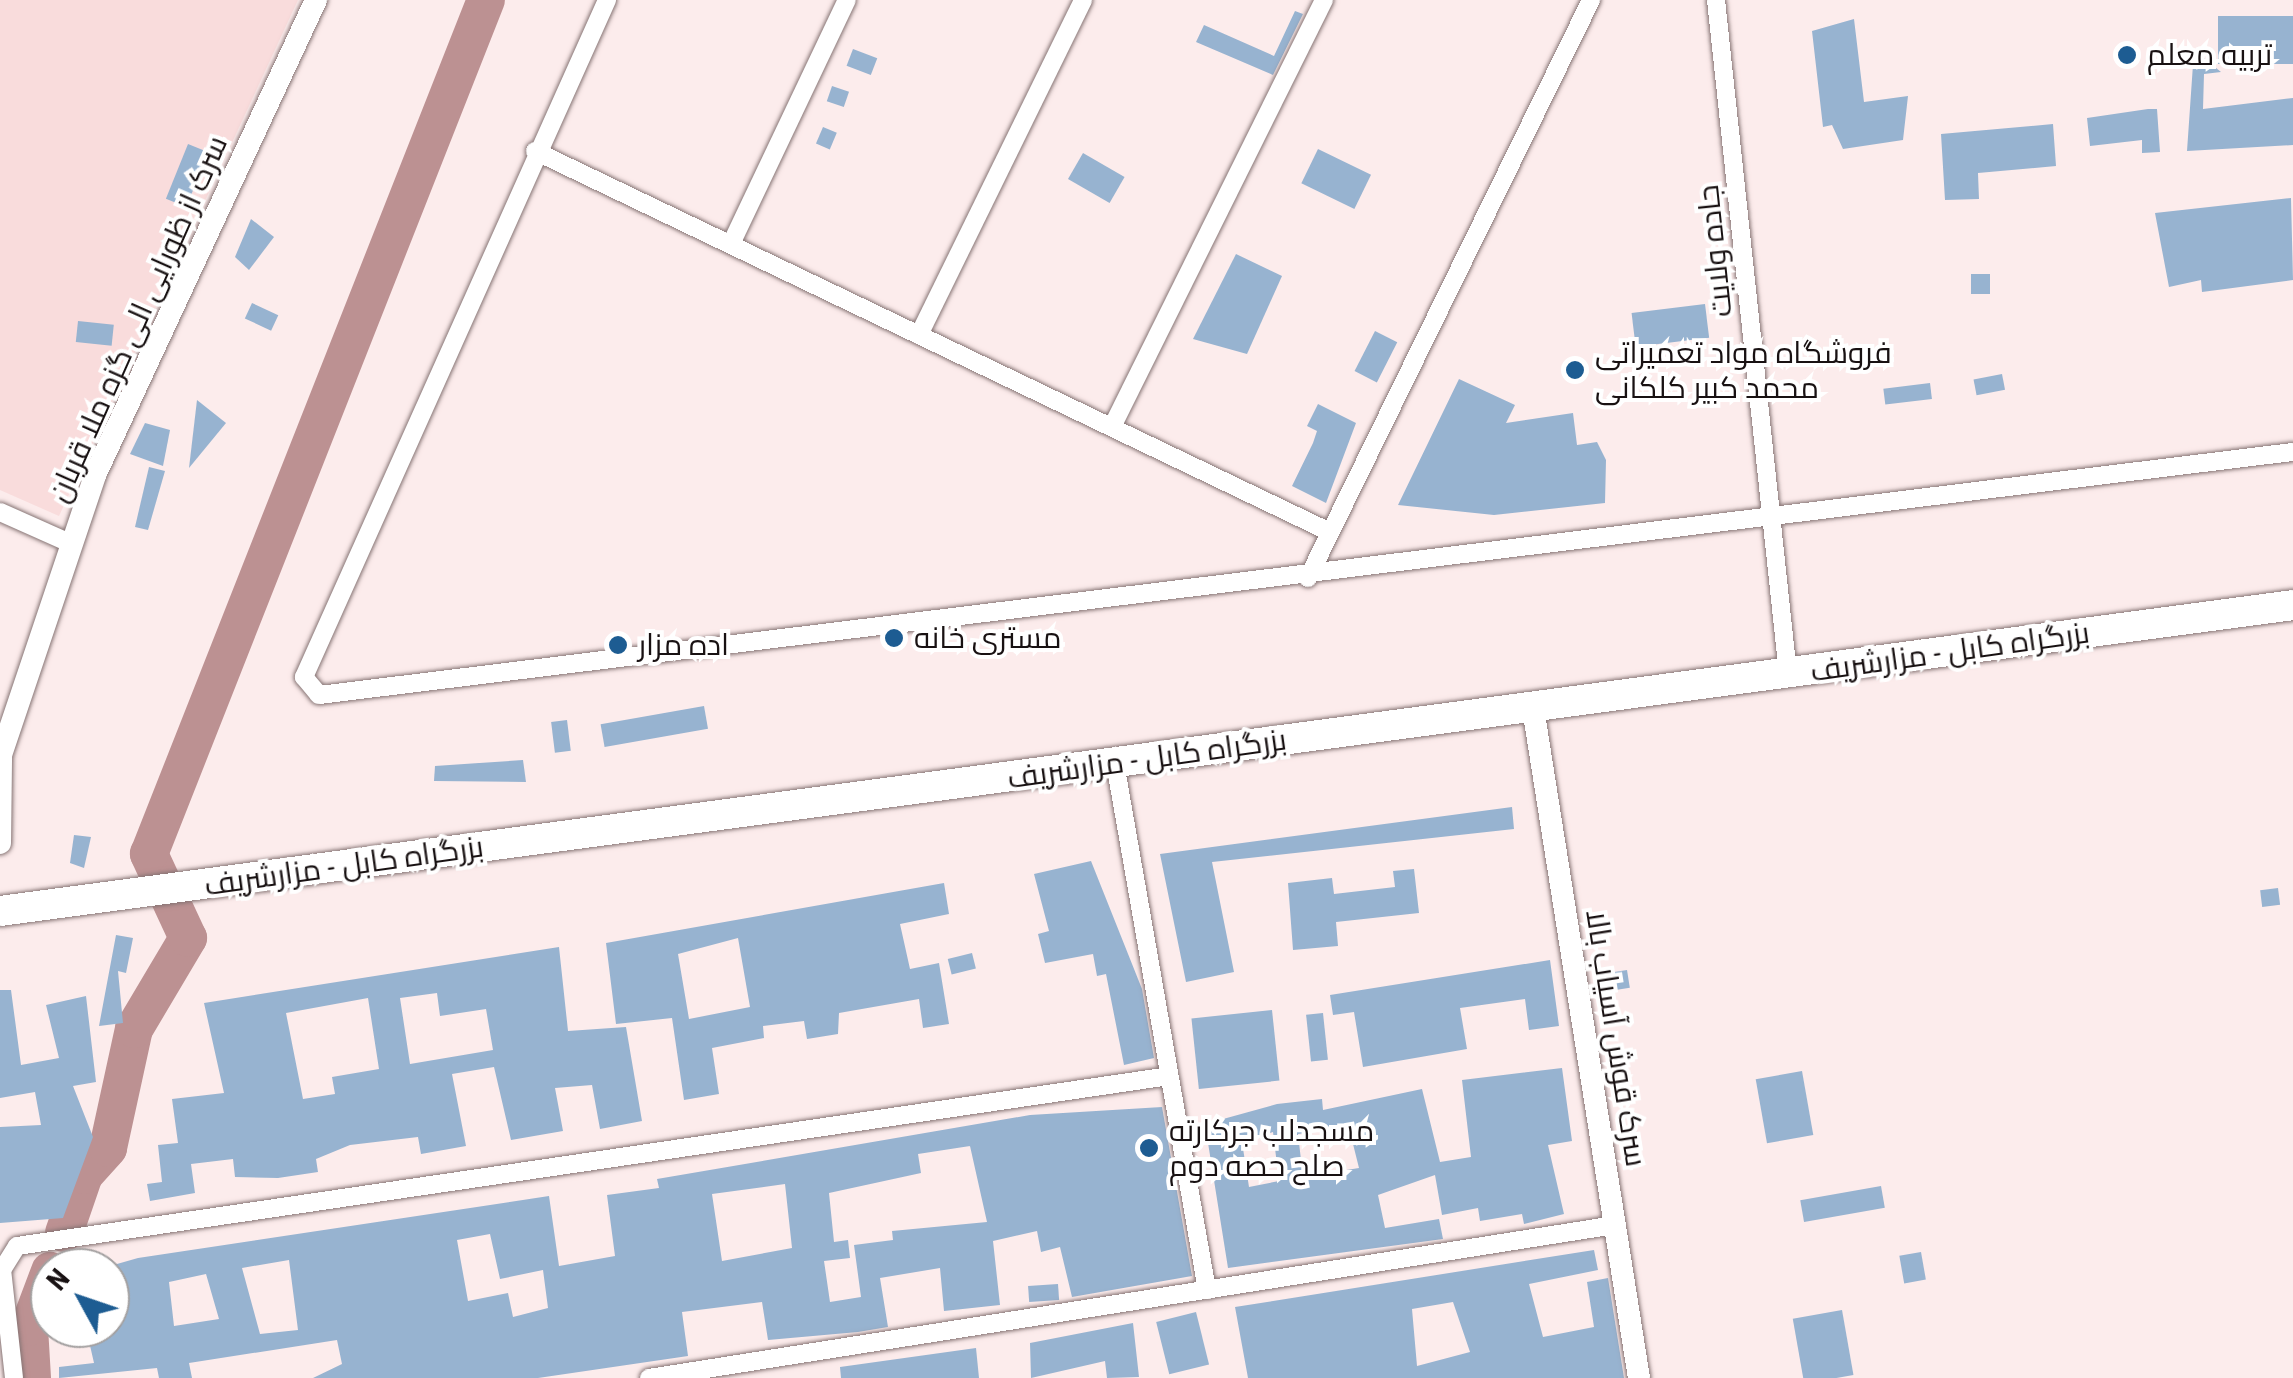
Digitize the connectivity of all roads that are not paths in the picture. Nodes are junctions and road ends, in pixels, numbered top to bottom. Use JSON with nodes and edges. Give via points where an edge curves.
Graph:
{"nodes":[{"id":1,"x":316,"y":0,"type":"edge"},
{"id":2,"x":606,"y":0,"type":"edge"},
{"id":3,"x":847,"y":0,"type":"edge"},
{"id":4,"x":1083,"y":0,"type":"edge"},
{"id":5,"x":1324,"y":0,"type":"edge"},
{"id":6,"x":1590,"y":0,"type":"edge"},
{"id":7,"x":1716,"y":0,"type":"edge"},
{"id":8,"x":535,"y":151,"type":"junction"},
{"id":9,"x":730,"y":244,"type":"junction"},
{"id":10,"x":919,"y":335,"type":"junction"},
{"id":11,"x":1112,"y":427,"type":"junction"},
{"id":12,"x":2293,"y":452,"type":"edge"},
{"id":13,"x":0,"y":512,"type":"edge"},
{"id":14,"x":1770,"y":519,"type":"junction"},
{"id":15,"x":1330,"y":532,"type":"junction"},
{"id":16,"x":72,"y":544,"type":"junction"},
{"id":17,"x":1308,"y":578,"type":"junction"},
{"id":18,"x":2293,"y":605,"type":"edge"},
{"id":19,"x":1788,"y":674,"type":"junction"},
{"id":20,"x":1533,"y":708,"type":"junction"},
{"id":21,"x":0,"y":756,"type":"edge"},
{"id":22,"x":1115,"y":764,"type":"junction"},
{"id":23,"x":0,"y":844,"type":"edge"},
{"id":24,"x":0,"y":911,"type":"edge"},
{"id":25,"x":1170,"y":1076,"type":"junction"},
{"id":26,"x":1614,"y":1225,"type":"junction"},
{"id":27,"x":1206,"y":1290,"type":"junction"},
{"id":28,"x":14,"y":1378,"type":"edge"},
{"id":29,"x":650,"y":1378,"type":"edge"},
{"id":30,"x":1639,"y":1378,"type":"edge"}],
"edges":[{"from":1,"to":16,"type":"street","name":"سرک از ظورایی الی گزه ملا قربان"},
{"from":2,"to":8,"type":"street"},
{"from":3,"to":9,"type":"street"},
{"from":4,"to":10,"type":"street"},
{"from":5,"to":11,"type":"street"},
{"from":6,"to":15,"type":"street"},
{"from":7,"to":14,"type":"street","name":"جاده ولایت"},
{"from":8,"to":9,"type":"street"},
{"from":8,"to":17,"type":"street","via":[[304,677],[319,695]]},
{"from":9,"to":10,"type":"street"},
{"from":10,"to":11,"type":"street"},
{"from":11,"to":15,"type":"street"},
{"from":12,"to":14,"type":"street"},
{"from":13,"to":16,"type":"street"},
{"from":14,"to":17,"type":"street"},
{"from":14,"to":19,"type":"street","name":"جاده ولایت"},
{"from":15,"to":17,"type":"street"},
{"from":16,"to":21,"type":"street","name":"سرک از ظورایی الی گزه ملا قربان"},
{"from":18,"to":19,"type":"highway","name":"بزرگراه کابل - مزارشریف"},
{"from":19,"to":20,"type":"highway","name":"بزرگراه کابل - مزارشریف"},
{"from":20,"to":22,"type":"highway","name":"بزرگراه کابل - مزارشریف"},
{"from":20,"to":26,"type":"street","name":"سرک قوش آسیاب بالا"},
{"from":21,"to":23,"type":"street","name":"سرک از ظورایی الی گزه ملا قربان"},
{"from":22,"to":24,"type":"highway","name":"بزرگراه کابل - مزارشریف"},
{"from":22,"to":25,"type":"street"},
{"from":25,"to":27,"type":"street"},
{"from":25,"to":28,"type":"street","via":[[17,1246],[2,1270]]},
{"from":26,"to":27,"type":"street"},
{"from":26,"to":30,"type":"street","name":"سرک قوش آسیاب بالا"},
{"from":27,"to":29,"type":"street"}]}
